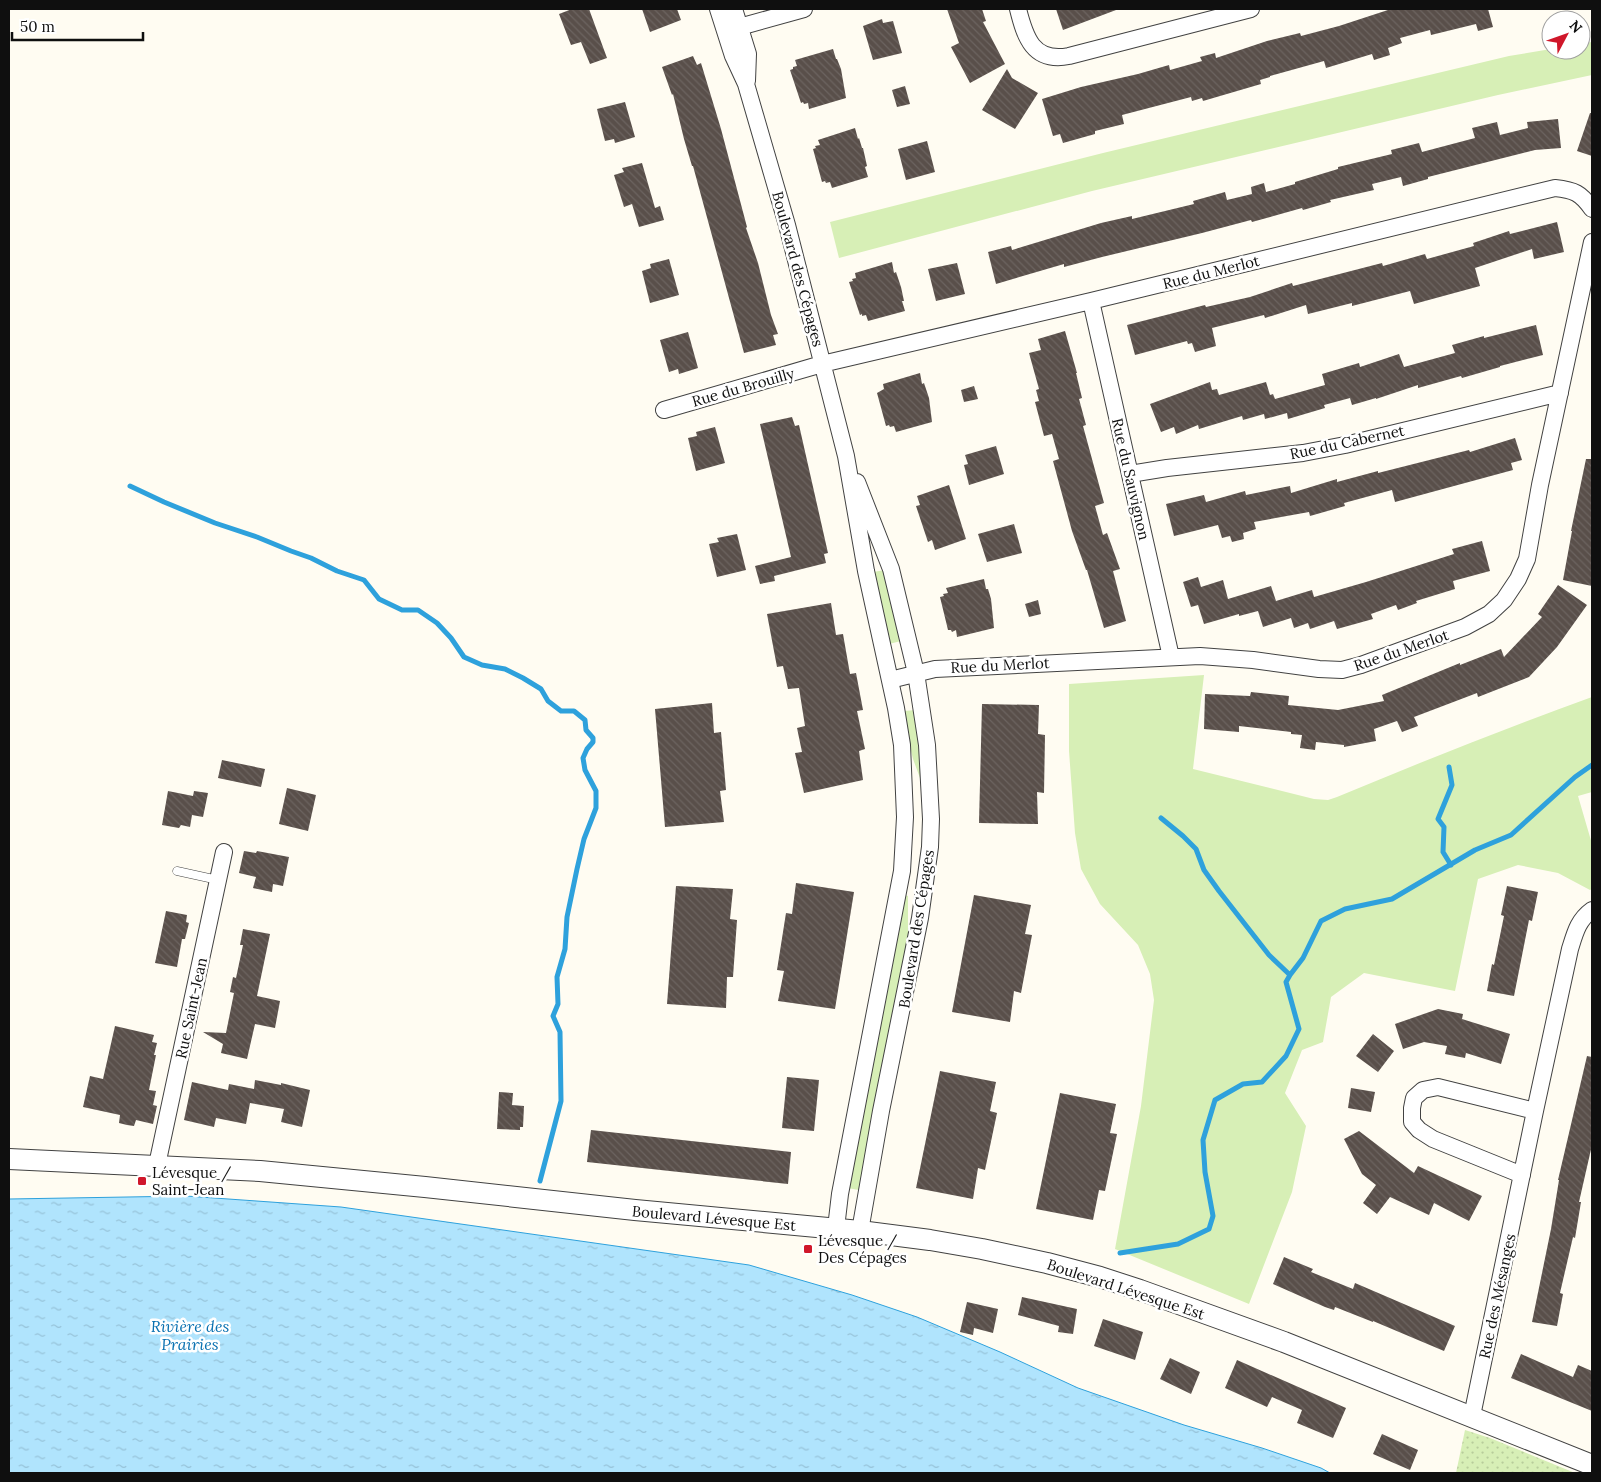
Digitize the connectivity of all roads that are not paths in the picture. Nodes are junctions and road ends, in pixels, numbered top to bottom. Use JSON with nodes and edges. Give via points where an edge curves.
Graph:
{"nodes":[{"id":1,"x":718,"y":9,"type":"edge"},
{"id":2,"x":734,"y":9,"type":"edge"},
{"id":3,"x":804,"y":9,"type":"edge"},
{"id":4,"x":1018,"y":9,"type":"edge"},
{"id":5,"x":1251,"y":9,"type":"edge"},
{"id":6,"x":733,"y":29,"type":"junction"},
{"id":7,"x":1592,"y":210,"type":"edge"},
{"id":8,"x":1592,"y":242,"type":"edge"},
{"id":9,"x":1091,"y":301,"type":"junction"},
{"id":10,"x":822,"y":364,"type":"junction"},
{"id":11,"x":1560,"y":393,"type":"junction"},
{"id":12,"x":664,"y":410,"type":"dead end"},
{"id":13,"x":846,"y":456,"type":"junction"},
{"id":14,"x":1130,"y":474,"type":"junction"},
{"id":15,"x":1171,"y":657,"type":"junction"},
{"id":16,"x":916,"y":673,"type":"junction"},
{"id":17,"x":890,"y":680,"type":"junction"},
{"id":18,"x":224,"y":852,"type":"dead end"},
{"id":19,"x":177,"y":871,"type":"dead end"},
{"id":20,"x":218,"y":880,"type":"junction"},
{"id":21,"x":1592,"y":910,"type":"edge"},
{"id":22,"x":1535,"y":1111,"type":"junction"},
{"id":23,"x":9,"y":1159,"type":"edge"},
{"id":24,"x":157,"y":1165,"type":"junction"},
{"id":25,"x":1522,"y":1175,"type":"junction"},
{"id":26,"x":836,"y":1228,"type":"junction"},
{"id":27,"x":860,"y":1230,"type":"junction"},
{"id":28,"x":1472,"y":1416,"type":"junction"},
{"id":29,"x":1592,"y":1465,"type":"edge"}],
"edges":[{"from":1,"to":6,"type":"street","name":"Boulevard des Cépages"},
{"from":2,"to":6,"type":"street","name":"Boulevard des Cépages"},
{"from":3,"to":6,"type":"street"},
{"from":4,"to":5,"type":"street","via":[[1025,35],[1032,45],[1057,57]]},
{"from":6,"to":10,"type":"street","name":"Boulevard des Cépages","via":[[748,54],[746,84],[787,225]]},
{"from":7,"to":9,"type":"street","name":"Rue du Merlot","via":[[1585,198],[1572,190],[1555,188]]},
{"from":8,"to":11,"type":"street","name":"Rue du Merlot"},
{"from":9,"to":10,"type":"street","name":"Rue du Merlot"},
{"from":9,"to":14,"type":"street","name":"Rue du Sauvignon"},
{"from":10,"to":12,"type":"street","name":"Rue du Brouilly"},
{"from":10,"to":13,"type":"street","name":"Boulevard des Cépages"},
{"from":11,"to":14,"type":"street","name":"Rue du Cabernet","via":[[1303,453]]},
{"from":11,"to":15,"type":"street","name":"Rue du Merlot","via":[[1527,559],[1504,600],[1489,614],[1465,627],[1342,670],[1200,656]]},
{"from":13,"to":16,"type":"street","name":"Boulevard des Cépages","via":[[891,569]]},
{"from":13,"to":17,"type":"street","name":"Boulevard des Cépages","via":[[866,571]]},
{"from":14,"to":15,"type":"street","name":"Rue du Sauvignon"},
{"from":15,"to":16,"type":"street","name":"Rue du Merlot","via":[[935,669]]},
{"from":16,"to":17,"type":"street","name":"Rue du Merlot"},
{"from":16,"to":27,"type":"street","name":"Boulevard des Cépages","via":[[930,774],[930,847],[920,918]]},
{"from":17,"to":26,"type":"street","name":"Boulevard des Cépages","via":[[904,769],[902,871]]},
{"from":18,"to":20,"type":"street","name":"Rue Saint-Jean"},
{"from":19,"to":20,"type":"lane"},
{"from":20,"to":24,"type":"street","name":"Rue Saint-Jean"},
{"from":21,"to":22,"type":"street","name":"Rue des Mésanges","via":[[1576,928],[1570,949]]},
{"from":22,"to":25,"type":"street","name":"Rue des Mésanges"},
{"from":22,"to":25,"type":"street","via":[[1438,1088],[1423,1090],[1414,1098],[1412,1122],[1426,1135]]},
{"from":23,"to":24,"type":"street","name":"Boulevard Lévesque Est"},
{"from":24,"to":26,"type":"street","name":"Boulevard Lévesque Est","via":[[260,1171]]},
{"from":25,"to":28,"type":"street","name":"Rue des Mésanges"},
{"from":26,"to":27,"type":"street","name":"Boulevard Lévesque Est"},
{"from":27,"to":28,"type":"street","name":"Boulevard Lévesque Est","via":[[982,1249],[1100,1277],[1284,1342]]},
{"from":28,"to":29,"type":"street","name":"Boulevard Lévesque Est"}]}
